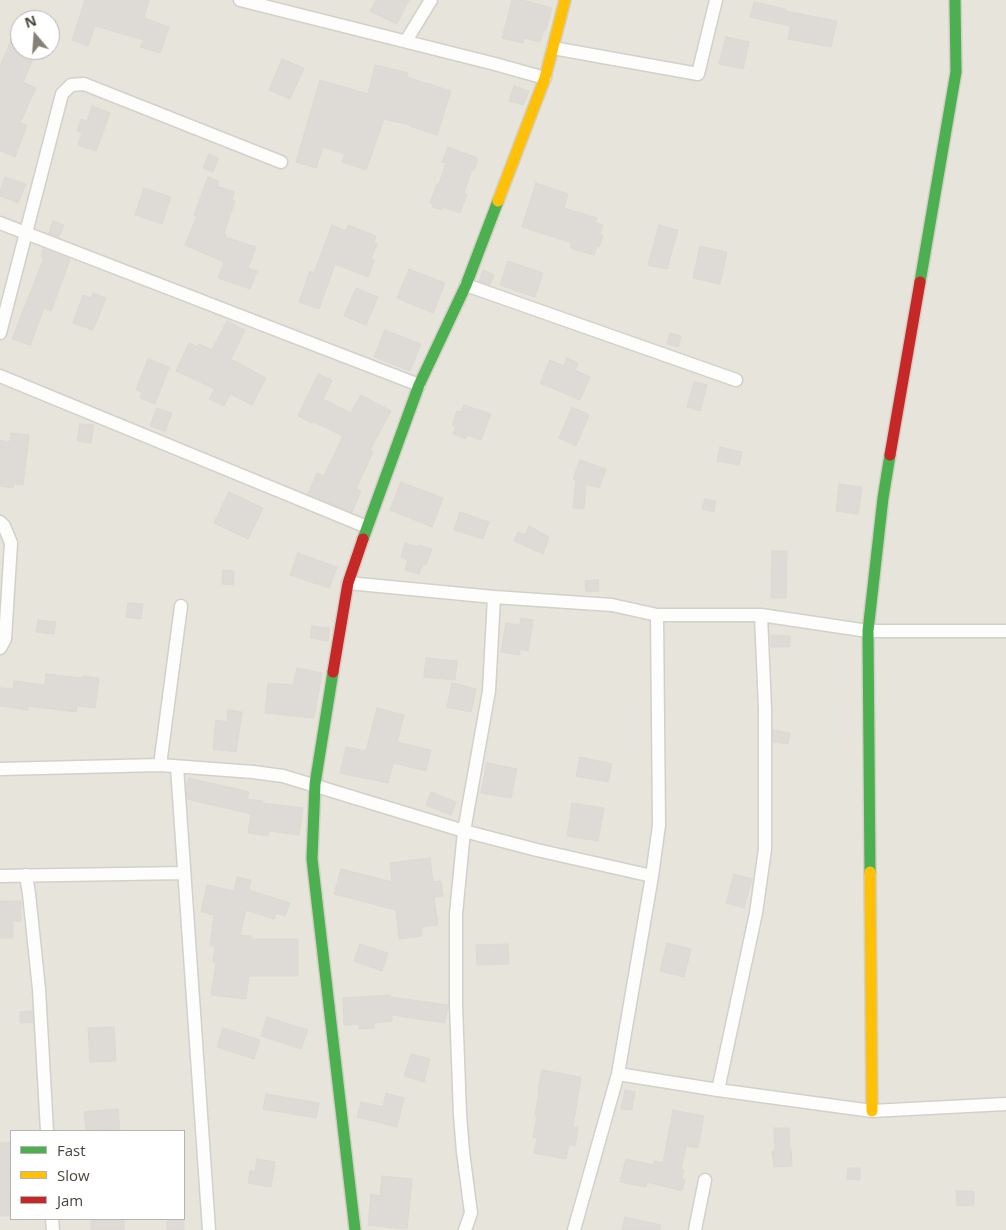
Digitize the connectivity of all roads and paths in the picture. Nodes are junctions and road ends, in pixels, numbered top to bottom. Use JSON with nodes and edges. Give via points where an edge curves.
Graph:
{"nodes":[{"id":1,"x":240,"y":0,"type":"edge"},
{"id":2,"x":431,"y":0,"type":"edge"},
{"id":3,"x":565,"y":0,"type":"edge"},
{"id":4,"x":716,"y":0,"type":"edge"},
{"id":5,"x":955,"y":0,"type":"edge"},
{"id":6,"x":406,"y":42,"type":"junction"},
{"id":7,"x":553,"y":48,"type":"junction"},
{"id":8,"x":545,"y":78,"type":"junction"},
{"id":9,"x":282,"y":162,"type":"dead end"},
{"id":10,"x":0,"y":224,"type":"edge"},
{"id":11,"x":26,"y":233,"type":"junction"},
{"id":12,"x":466,"y":285,"type":"junction"},
{"id":13,"x":0,"y":333,"type":"edge"},
{"id":14,"x":0,"y":376,"type":"edge"},
{"id":15,"x":736,"y":380,"type":"dead end"},
{"id":16,"x":419,"y":385,"type":"junction"},
{"id":17,"x":0,"y":522,"type":"edge"},
{"id":18,"x":367,"y":527,"type":"junction"},
{"id":19,"x":348,"y":583,"type":"junction"},
{"id":20,"x":494,"y":597,"type":"junction"},
{"id":21,"x":181,"y":606,"type":"dead end"},
{"id":22,"x":656,"y":614,"type":"junction"},
{"id":23,"x":761,"y":615,"type":"junction"},
{"id":24,"x":868,"y":631,"type":"junction"},
{"id":25,"x":1006,"y":631,"type":"edge"},
{"id":26,"x":0,"y":648,"type":"edge"},
{"id":27,"x":160,"y":765,"type":"junction"},
{"id":28,"x":177,"y":767,"type":"junction"},
{"id":29,"x":0,"y":769,"type":"edge"},
{"id":30,"x":315,"y":784,"type":"junction"},
{"id":31,"x":464,"y":831,"type":"junction"},
{"id":32,"x":184,"y":873,"type":"junction"},
{"id":33,"x":26,"y":875,"type":"junction"},
{"id":34,"x":0,"y":876,"type":"edge"},
{"id":35,"x":652,"y":876,"type":"junction"},
{"id":36,"x":618,"y":1074,"type":"junction"},
{"id":37,"x":718,"y":1090,"type":"junction"},
{"id":38,"x":1006,"y":1104,"type":"edge"},
{"id":39,"x":872,"y":1111,"type":"junction"},
{"id":40,"x":48,"y":1130,"type":"edge"},
{"id":41,"x":705,"y":1180,"type":"dead end"},
{"id":42,"x":209,"y":1230,"type":"edge"},
{"id":43,"x":355,"y":1230,"type":"edge"},
{"id":44,"x":465,"y":1230,"type":"edge"},
{"id":45,"x":574,"y":1230,"type":"edge"},
{"id":46,"x":696,"y":1230,"type":"edge"}],
"edges":[{"from":1,"to":6,"type":"street"},
{"from":2,"to":6,"type":"street"},
{"from":3,"to":7,"type":"street"},
{"from":4,"to":7,"type":"street","via":[[698,74]]},
{"from":5,"to":24,"type":"street","via":[[956,72],[883,498]]},
{"from":6,"to":8,"type":"street"},
{"from":7,"to":8,"type":"street"},
{"from":8,"to":12,"type":"street"},
{"from":9,"to":11,"type":"street","via":[[84,84],[71,85],[62,94]]},
{"from":10,"to":11,"type":"street"},
{"from":11,"to":13,"type":"street"},
{"from":11,"to":16,"type":"street"},
{"from":12,"to":15,"type":"street"},
{"from":12,"to":16,"type":"street"},
{"from":14,"to":18,"type":"street"},
{"from":16,"to":18,"type":"street"},
{"from":17,"to":26,"type":"street","via":[[11,543],[5,639]]},
{"from":18,"to":19,"type":"street"},
{"from":19,"to":20,"type":"street"},
{"from":19,"to":30,"type":"street"},
{"from":20,"to":22,"type":"street","via":[[612,605]]},
{"from":20,"to":31,"type":"street","via":[[489,691]]},
{"from":21,"to":27,"type":"street"},
{"from":22,"to":23,"type":"street"},
{"from":22,"to":35,"type":"street","via":[[659,825]]},
{"from":23,"to":24,"type":"street"},
{"from":23,"to":37,"type":"street","via":[[765,848],[756,913]]},
{"from":24,"to":25,"type":"street"},
{"from":24,"to":39,"type":"street"},
{"from":27,"to":28,"type":"street"},
{"from":27,"to":29,"type":"street"},
{"from":28,"to":30,"type":"street","via":[[253,772]]},
{"from":28,"to":32,"type":"street"},
{"from":30,"to":31,"type":"street"},
{"from":30,"to":43,"type":"street","via":[[312,859]]},
{"from":31,"to":35,"type":"street"},
{"from":31,"to":44,"type":"street","via":[[456,914],[456,1005],[460,1115],[471,1213]]},
{"from":32,"to":33,"type":"street"},
{"from":32,"to":42,"type":"street"},
{"from":33,"to":34,"type":"street"},
{"from":33,"to":40,"type":"street","via":[[39,989]]},
{"from":35,"to":36,"type":"street"},
{"from":36,"to":37,"type":"street"},
{"from":36,"to":45,"type":"street"},
{"from":37,"to":39,"type":"street"},
{"from":38,"to":39,"type":"street"},
{"from":41,"to":46,"type":"street"}]}
